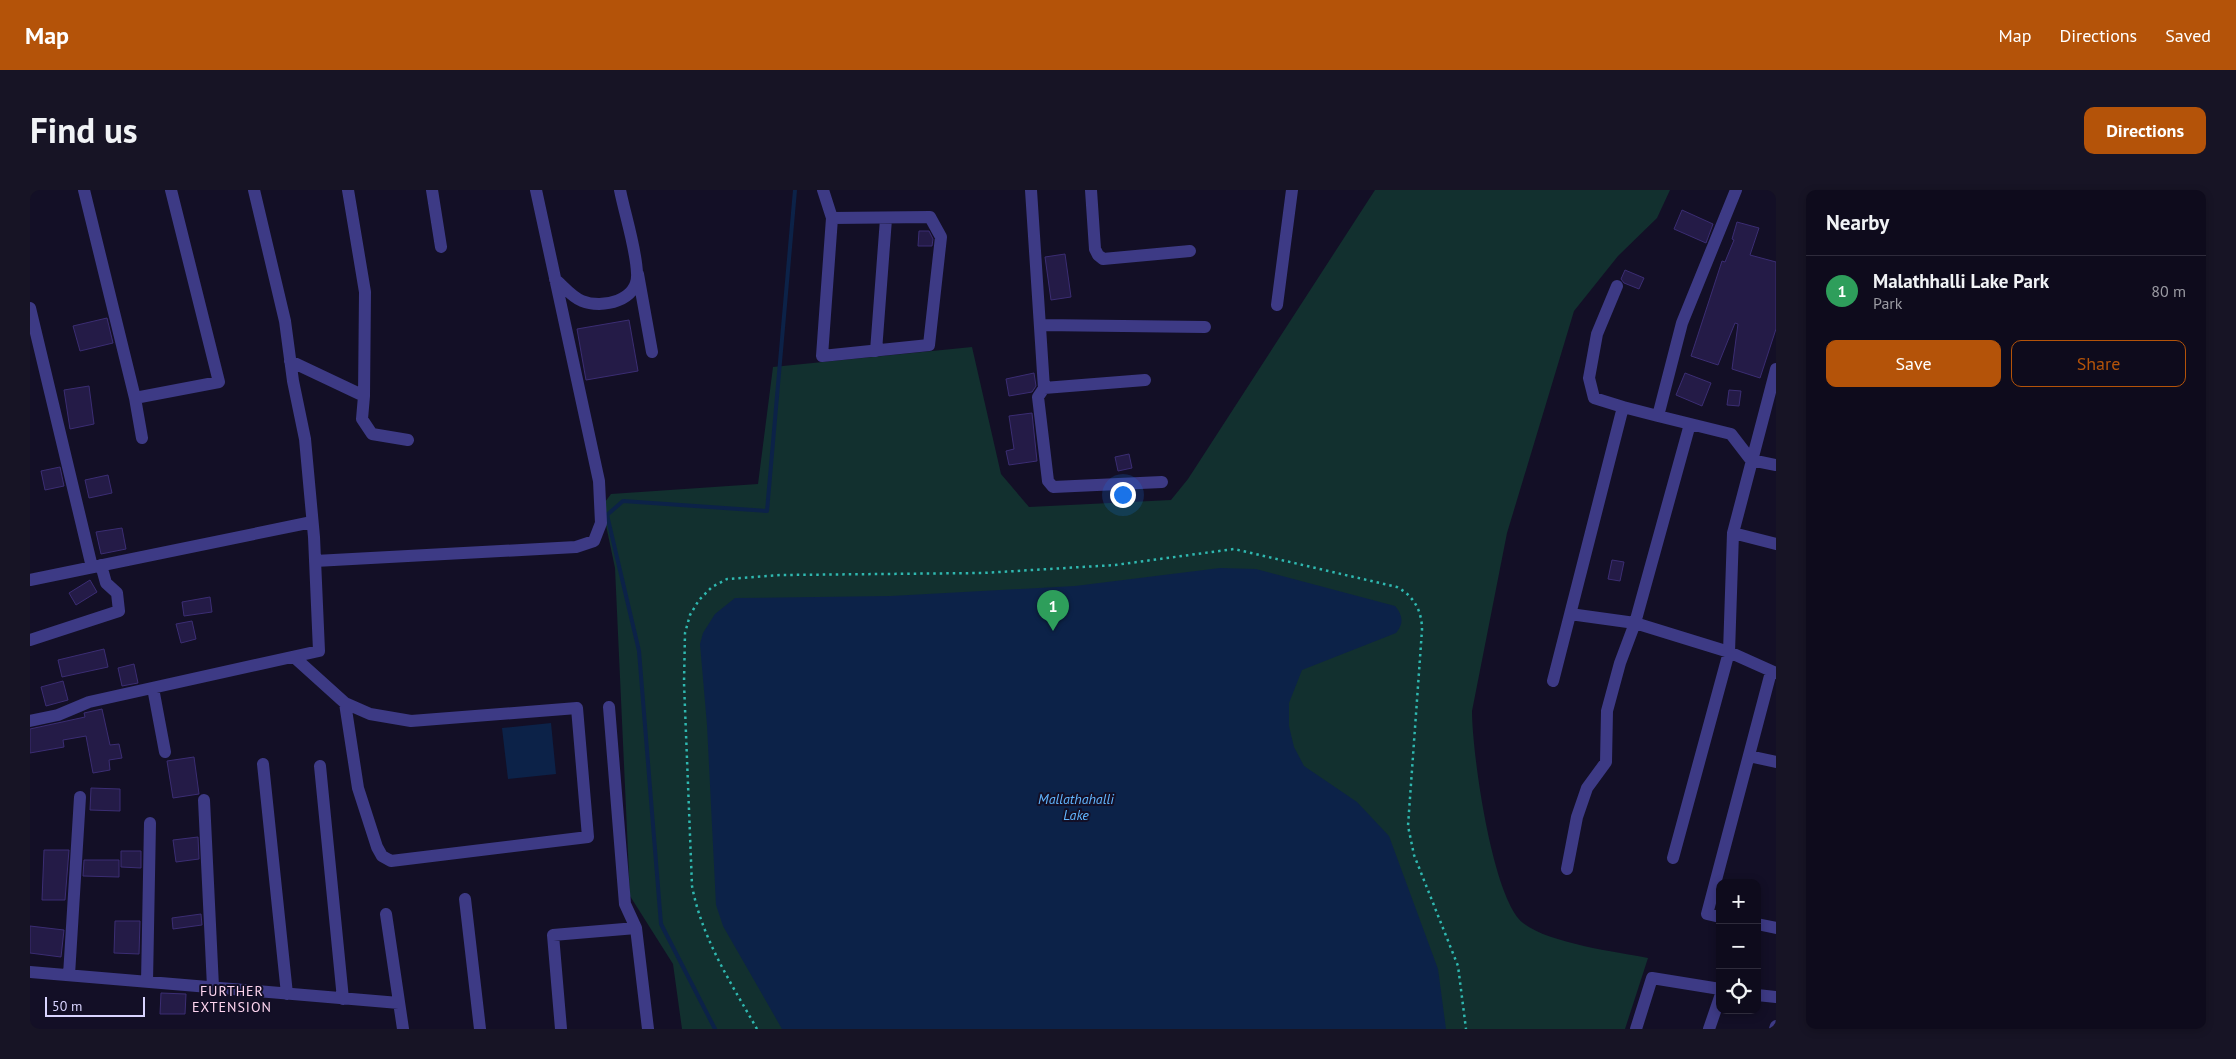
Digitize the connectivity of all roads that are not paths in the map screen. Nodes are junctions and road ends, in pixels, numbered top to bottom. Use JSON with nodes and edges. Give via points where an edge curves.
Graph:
{"nodes":[{"id":1,"x":84,"y":190,"type":"edge"},
{"id":2,"x":171,"y":190,"type":"edge"},
{"id":3,"x":254,"y":190,"type":"edge"},
{"id":4,"x":348,"y":190,"type":"edge"},
{"id":5,"x":432,"y":190,"type":"edge"},
{"id":6,"x":536,"y":190,"type":"edge"},
{"id":7,"x":620,"y":190,"type":"edge"},
{"id":8,"x":823,"y":190,"type":"edge"},
{"id":9,"x":1031,"y":190,"type":"edge"},
{"id":10,"x":1091,"y":190,"type":"edge"},
{"id":11,"x":1292,"y":190,"type":"edge"},
{"id":12,"x":1736,"y":190,"type":"edge"},
{"id":13,"x":832,"y":218,"type":"junction"},
{"id":14,"x":886,"y":219,"type":"junction"},
{"id":15,"x":442,"y":247,"type":"dead end"},
{"id":16,"x":1190,"y":251,"type":"dead end"},
{"id":17,"x":638,"y":274,"type":"junction"},
{"id":18,"x":555,"y":279,"type":"junction"},
{"id":19,"x":1617,"y":286,"type":"dead end"},
{"id":20,"x":1277,"y":306,"type":"dead end"},
{"id":21,"x":30,"y":308,"type":"edge"},
{"id":22,"x":1041,"y":324,"type":"junction"},
{"id":23,"x":1205,"y":327,"type":"dead end"},
{"id":24,"x":876,"y":351,"type":"junction"},
{"id":25,"x":652,"y":352,"type":"dead end"},
{"id":26,"x":290,"y":361,"type":"junction"},
{"id":27,"x":1776,"y":369,"type":"edge"},
{"id":28,"x":1145,"y":380,"type":"dead end"},
{"id":29,"x":1044,"y":388,"type":"junction"},
{"id":30,"x":364,"y":396,"type":"junction"},
{"id":31,"x":1772,"y":397,"type":"edge"},
{"id":32,"x":134,"y":398,"type":"junction"},
{"id":33,"x":1623,"y":407,"type":"junction"},
{"id":34,"x":1658,"y":416,"type":"junction"},
{"id":35,"x":1690,"y":424,"type":"junction"},
{"id":36,"x":142,"y":438,"type":"dead end"},
{"id":37,"x":408,"y":440,"type":"dead end"},
{"id":38,"x":1751,"y":460,"type":"junction"},
{"id":39,"x":1776,"y":465,"type":"edge"},
{"id":40,"x":1162,"y":482,"type":"dead end"},
{"id":41,"x":312,"y":522,"type":"junction"},
{"id":42,"x":1733,"y":533,"type":"junction"},
{"id":43,"x":1776,"y":544,"type":"edge"},
{"id":44,"x":315,"y":561,"type":"junction"},
{"id":45,"x":97,"y":566,"type":"junction"},
{"id":46,"x":30,"y":580,"type":"edge"},
{"id":47,"x":1570,"y":614,"type":"junction"},
{"id":48,"x":1635,"y":623,"type":"junction"},
{"id":49,"x":30,"y":640,"type":"edge"},
{"id":50,"x":1729,"y":652,"type":"junction"},
{"id":51,"x":294,"y":658,"type":"junction"},
{"id":52,"x":1774,"y":672,"type":"edge"},
{"id":53,"x":1553,"y":681,"type":"dead end"},
{"id":54,"x":153,"y":688,"type":"junction"},
{"id":55,"x":345,"y":702,"type":"junction"},
{"id":56,"x":609,"y":707,"type":"dead end"},
{"id":57,"x":30,"y":721,"type":"edge"},
{"id":58,"x":165,"y":752,"type":"dead end"},
{"id":59,"x":1749,"y":756,"type":"junction"},
{"id":60,"x":1776,"y":762,"type":"edge"},
{"id":61,"x":263,"y":764,"type":"dead end"},
{"id":62,"x":320,"y":766,"type":"dead end"},
{"id":63,"x":80,"y":797,"type":"dead end"},
{"id":64,"x":204,"y":800,"type":"dead end"},
{"id":65,"x":150,"y":823,"type":"dead end"},
{"id":66,"x":1673,"y":858,"type":"dead end"},
{"id":67,"x":1567,"y":869,"type":"dead end"},
{"id":68,"x":1716,"y":879,"type":"edge"},
{"id":69,"x":1716,"y":880,"type":"edge"},
{"id":70,"x":465,"y":899,"type":"dead end"},
{"id":71,"x":386,"y":914,"type":"dead end"},
{"id":72,"x":1716,"y":916,"type":"edge"},
{"id":73,"x":1761,"y":925,"type":"edge"},
{"id":74,"x":636,"y":928,"type":"junction"},
{"id":75,"x":1776,"y":928,"type":"edge"},
{"id":76,"x":30,"y":972,"type":"edge"},
{"id":77,"x":69,"y":975,"type":"junction"},
{"id":78,"x":147,"y":982,"type":"junction"},
{"id":79,"x":212,"y":988,"type":"junction"},
{"id":80,"x":1716,"y":988,"type":"edge"},
{"id":81,"x":288,"y":994,"type":"junction"},
{"id":82,"x":1761,"y":995,"type":"edge"},
{"id":83,"x":1776,"y":997,"type":"edge"},
{"id":84,"x":343,"y":999,"type":"junction"},
{"id":85,"x":399,"y":1004,"type":"junction"},
{"id":86,"x":1716,"y":1009,"type":"edge"},
{"id":87,"x":403,"y":1029,"type":"edge"},
{"id":88,"x":480,"y":1029,"type":"edge"},
{"id":89,"x":561,"y":1029,"type":"edge"},
{"id":90,"x":648,"y":1029,"type":"edge"},
{"id":91,"x":1636,"y":1029,"type":"edge"},
{"id":92,"x":1709,"y":1029,"type":"edge"}],
"edges":[{"from":1,"to":32,"type":"street"},
{"from":2,"to":32,"type":"street","via":[[219,382]]},
{"from":3,"to":26,"type":"street","via":[[285,320]]},
{"from":4,"to":30,"type":"street","via":[[365,292]]},
{"from":5,"to":15,"type":"street"},
{"from":6,"to":18,"type":"street"},
{"from":7,"to":17,"type":"street"},
{"from":8,"to":13,"type":"street"},
{"from":9,"to":22,"type":"street"},
{"from":10,"to":16,"type":"street","via":[[1098,256],[1103,259]]},
{"from":11,"to":20,"type":"street"},
{"from":12,"to":34,"type":"street","via":[[1682,324]]},
{"from":13,"to":14,"type":"street"},
{"from":13,"to":24,"type":"street","via":[[822,356]]},
{"from":14,"to":24,"type":"street"},
{"from":14,"to":24,"type":"street","via":[[930,217],[941,237],[929,345]]},
{"from":17,"to":18,"type":"street","via":[[632,289],[622,300],[600,304],[581,300]]},
{"from":17,"to":25,"type":"street"},
{"from":18,"to":44,"type":"street","via":[[599,481],[601,523],[594,541],[576,547]]},
{"from":19,"to":33,"type":"street","via":[[1598,334],[1589,378],[1594,398]]},
{"from":21,"to":45,"type":"street"},
{"from":22,"to":23,"type":"street"},
{"from":22,"to":29,"type":"street"},
{"from":26,"to":30,"type":"street"},
{"from":26,"to":41,"type":"street","via":[[306,439]]},
{"from":27,"to":31,"type":"street"},
{"from":28,"to":29,"type":"street"},
{"from":29,"to":40,"type":"street","via":[[1038,397],[1048,481],[1054,487]]},
{"from":30,"to":37,"type":"street","via":[[362,419],[372,434]]},
{"from":31,"to":38,"type":"street"},
{"from":32,"to":36,"type":"street"},
{"from":33,"to":34,"type":"street"},
{"from":33,"to":47,"type":"street"},
{"from":34,"to":35,"type":"street"},
{"from":35,"to":38,"type":"street","via":[[1731,434]]},
{"from":35,"to":48,"type":"street"},
{"from":38,"to":39,"type":"street"},
{"from":38,"to":42,"type":"street"},
{"from":41,"to":44,"type":"street"},
{"from":41,"to":45,"type":"street"},
{"from":42,"to":43,"type":"street"},
{"from":42,"to":50,"type":"street"},
{"from":44,"to":51,"type":"street","via":[[320,651]]},
{"from":45,"to":46,"type":"street"},
{"from":45,"to":49,"type":"street","via":[[106,583],[117,592],[119,611]]},
{"from":47,"to":48,"type":"street"},
{"from":47,"to":53,"type":"street"},
{"from":48,"to":50,"type":"street"},
{"from":48,"to":67,"type":"street","via":[[1607,711],[1606,762],[1587,788],[1577,817]]},
{"from":50,"to":52,"type":"street"},
{"from":50,"to":66,"type":"street"},
{"from":51,"to":54,"type":"street"},
{"from":51,"to":55,"type":"street"},
{"from":52,"to":59,"type":"street"},
{"from":54,"to":57,"type":"street","via":[[90,702],[58,715]]},
{"from":54,"to":58,"type":"street"},
{"from":55,"to":55,"type":"street","via":[[370,714],[411,722],[576,708],[588,837],[391,861],[382,856],[377,847],[358,788]]},
{"from":56,"to":74,"type":"street","via":[[625,904]]},
{"from":59,"to":60,"type":"street"},
{"from":59,"to":68,"type":"street"},
{"from":61,"to":81,"type":"street"},
{"from":62,"to":84,"type":"street"},
{"from":63,"to":77,"type":"street"},
{"from":64,"to":79,"type":"street"},
{"from":65,"to":78,"type":"street"},
{"from":69,"to":72,"type":"street","via":[[1707,914]]},
{"from":70,"to":88,"type":"street"},
{"from":71,"to":85,"type":"street"},
{"from":73,"to":75,"type":"street"},
{"from":74,"to":89,"type":"street","via":[[553,935]]},
{"from":74,"to":90,"type":"street"},
{"from":76,"to":77,"type":"street"},
{"from":77,"to":78,"type":"street"},
{"from":78,"to":79,"type":"street"},
{"from":79,"to":81,"type":"street"},
{"from":80,"to":91,"type":"street","via":[[1652,978]]},
{"from":81,"to":84,"type":"street"},
{"from":82,"to":83,"type":"street"},
{"from":84,"to":85,"type":"street"},
{"from":85,"to":87,"type":"street"},
{"from":86,"to":92,"type":"street"}]}
